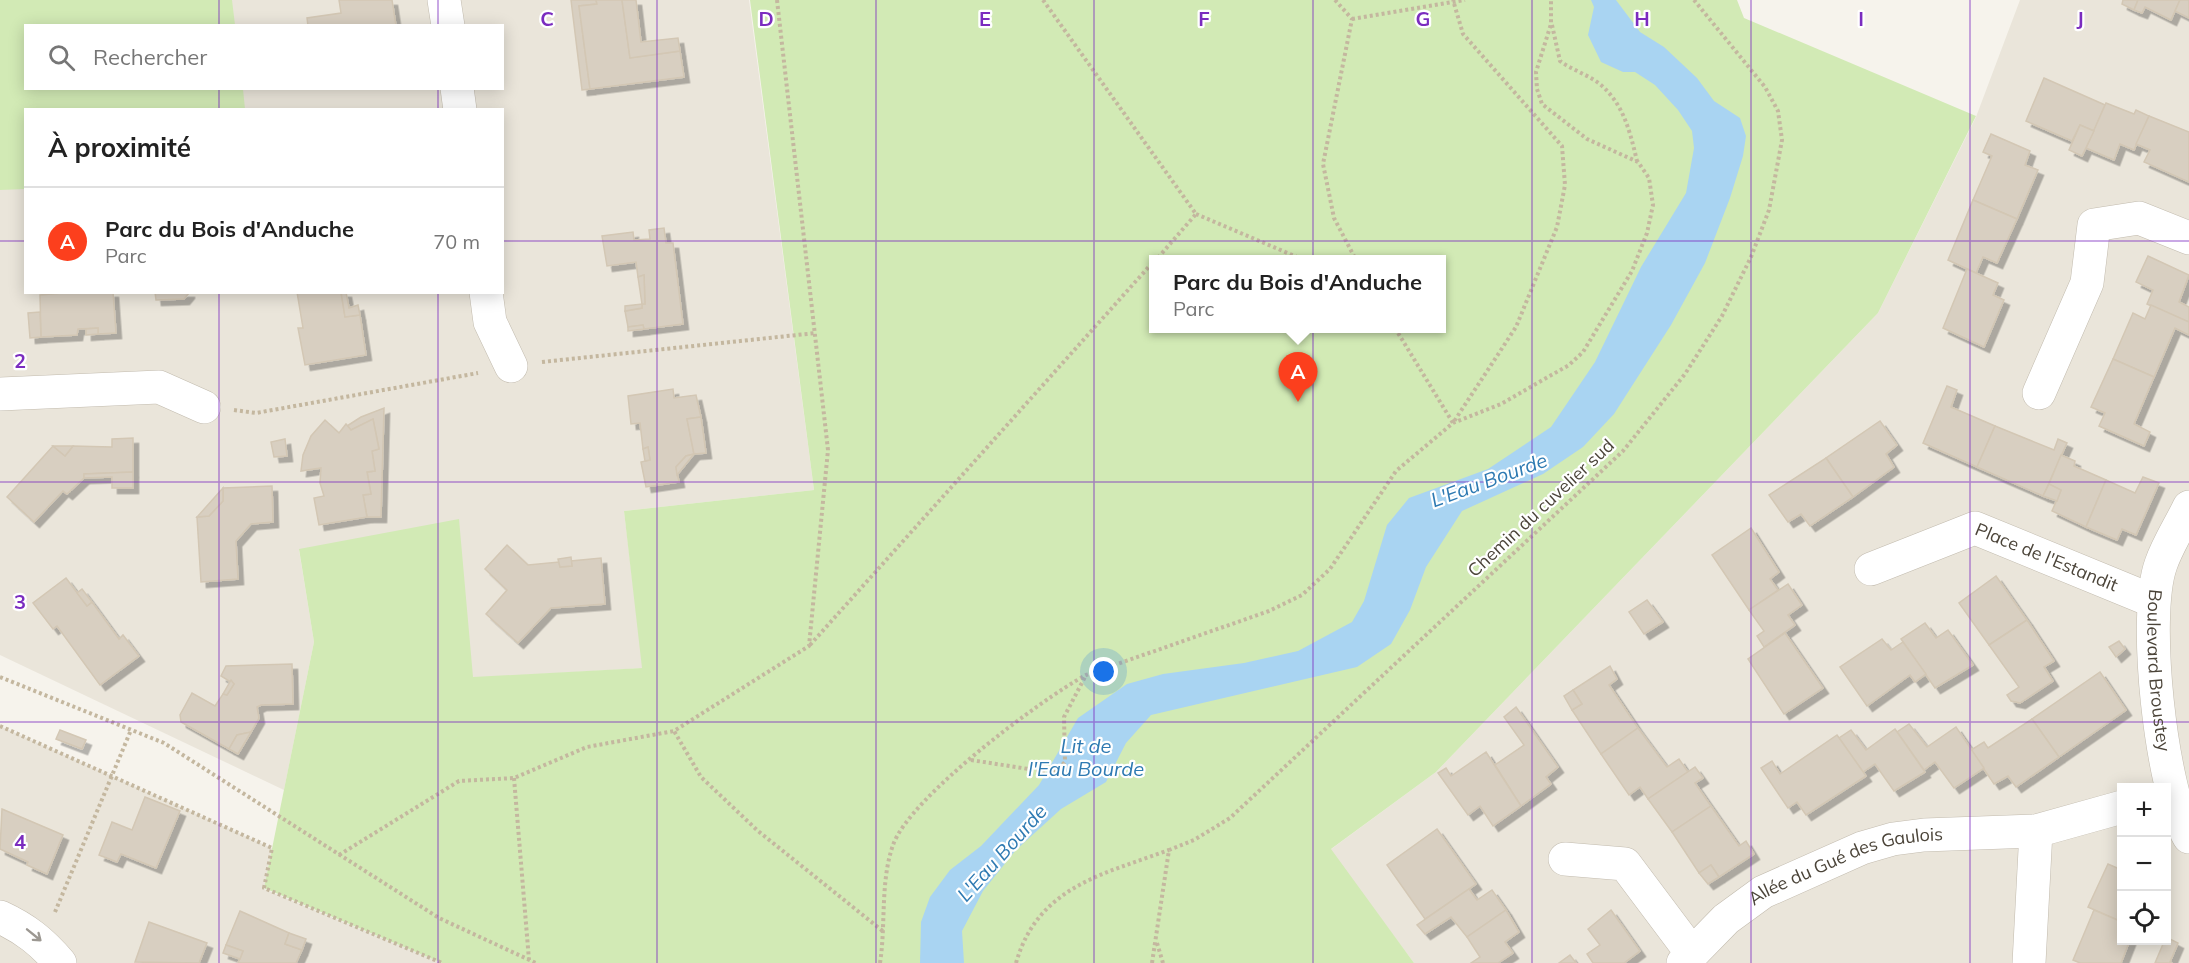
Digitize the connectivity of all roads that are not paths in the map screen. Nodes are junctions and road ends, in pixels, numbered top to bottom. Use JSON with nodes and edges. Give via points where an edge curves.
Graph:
{"nodes":[{"id":1,"x":444,"y":0,"type":"edge"},
{"id":2,"x":448,"y":24,"type":"edge"},
{"id":3,"x":457,"y":90,"type":"edge"},
{"id":4,"x":460,"y":108,"type":"edge"},
{"id":5,"x":2189,"y":238,"type":"edge"},
{"id":6,"x":486,"y":294,"type":"edge"},
{"id":7,"x":511,"y":366,"type":"road end"},
{"id":8,"x":2039,"y":393,"type":"dead end"},
{"id":9,"x":0,"y":394,"type":"edge"},
{"id":10,"x":204,"y":407,"type":"road end"},
{"id":11,"x":2189,"y":507,"type":"edge"},
{"id":12,"x":1871,"y":568,"type":"dead end"},
{"id":13,"x":2153,"y":601,"type":"junction"},
{"id":14,"x":2168,"y":783,"type":"edge"},
{"id":15,"x":2171,"y":798,"type":"edge"},
{"id":16,"x":2117,"y":808,"type":"edge"},
{"id":17,"x":2036,"y":831,"type":"junction"},
{"id":18,"x":2189,"y":837,"type":"edge"},
{"id":19,"x":1565,"y":859,"type":"dead end"},
{"id":20,"x":0,"y":917,"type":"edge"},
{"id":21,"x":51,"y":953,"type":"edge"},
{"id":22,"x":1687,"y":958,"type":"edge"},
{"id":23,"x":2029,"y":963,"type":"edge"}],
"edges":[{"from":1,"to":2,"type":"street"},
{"from":3,"to":4,"type":"street"},
{"from":5,"to":8,"type":"street","via":[[2139,218],[2094,225],[2087,283]]},
{"from":6,"to":7,"type":"street","via":[[490,322]]},
{"from":9,"to":10,"type":"street","via":[[159,387]]},
{"from":11,"to":13,"type":"street","name":"Boulevard Broustey","via":[[2160,564]]},
{"from":12,"to":13,"type":"street","name":"Place de l'Estandit","via":[[1975,528]]},
{"from":13,"to":14,"type":"street","name":"Boulevard Broustey","via":[[2155,672]]},
{"from":15,"to":18,"type":"street","name":"Boulevard Broustey"},
{"from":16,"to":17,"type":"street","name":"Allée du Gué des Gaulois"},
{"from":17,"to":22,"type":"street","name":"Allée du Gué des Gaulois","via":[[1924,835],[1862,848],[1763,892],[1726,919]]},
{"from":17,"to":23,"type":"street"},
{"from":19,"to":22,"type":"street","via":[[1624,864]]},
{"from":20,"to":21,"type":"street","one_way":true,"via":[[24,928]]}]}
